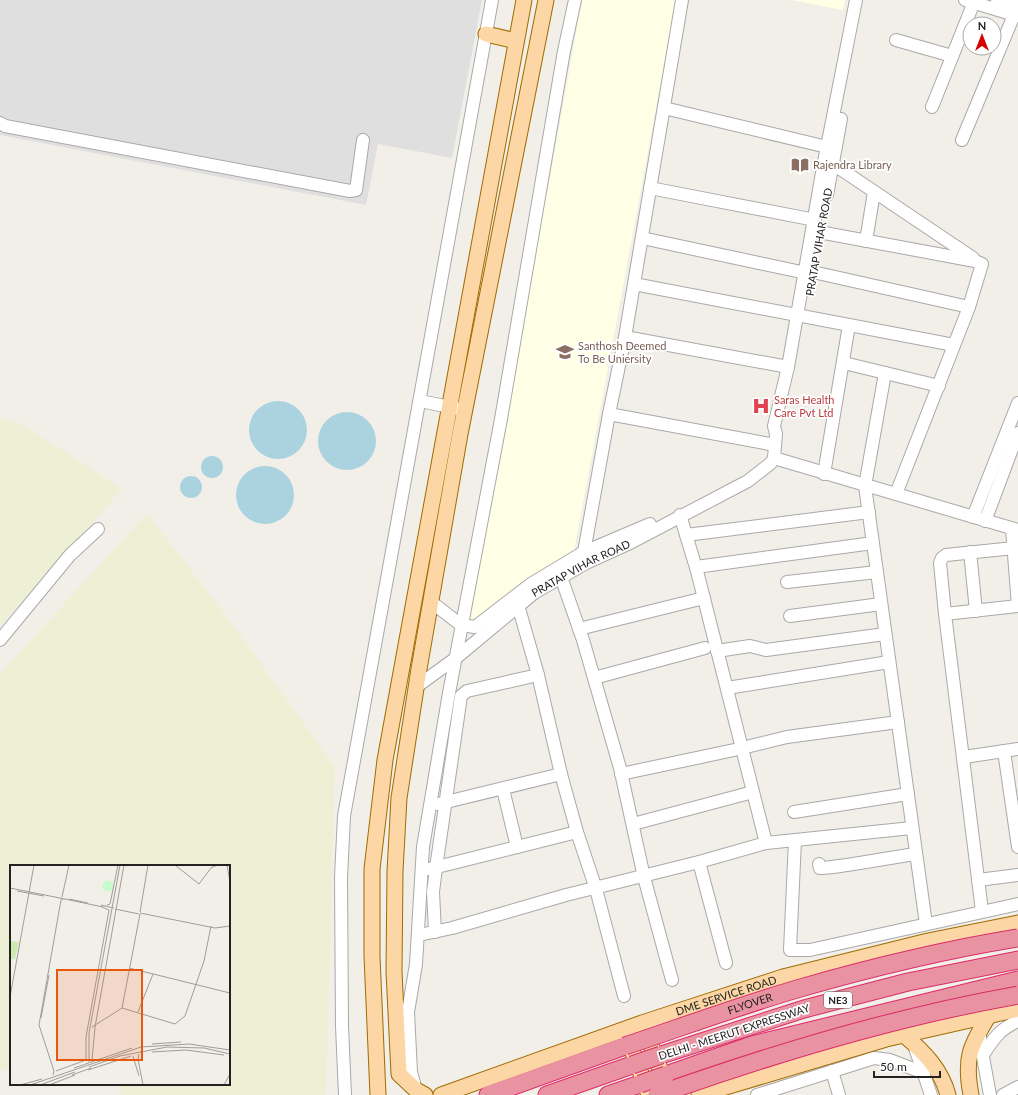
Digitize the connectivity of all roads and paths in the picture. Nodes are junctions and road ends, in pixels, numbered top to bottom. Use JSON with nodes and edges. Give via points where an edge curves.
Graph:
{"nodes":[{"id":1,"x":491,"y":0,"type":"edge"},
{"id":2,"x":524,"y":0,"type":"edge"},
{"id":3,"x":546,"y":0,"type":"edge"},
{"id":4,"x":575,"y":0,"type":"edge"},
{"id":5,"x":682,"y":0,"type":"edge"},
{"id":6,"x":856,"y":0,"type":"edge"},
{"id":7,"x":864,"y":0,"type":"edge"},
{"id":8,"x":997,"y":0,"type":"edge"},
{"id":9,"x":970,"y":1,"type":"edge"},
{"id":10,"x":1017,"y":12,"type":"edge"},
{"id":11,"x":486,"y":34,"type":"junction"},
{"id":12,"x":896,"y":40,"type":"dead end"},
{"id":13,"x":516,"y":41,"type":"junction"},
{"id":14,"x":952,"y":56,"type":"junction"},
{"id":15,"x":845,"y":73,"type":"junction"},
{"id":16,"x":932,"y":106,"type":"dead end"},
{"id":17,"x":664,"y":108,"type":"junction"},
{"id":18,"x":0,"y":123,"type":"edge"},
{"id":19,"x":363,"y":140,"type":"dead end"},
{"id":20,"x":962,"y":140,"type":"dead end"},
{"id":21,"x":828,"y":147,"type":"junction"},
{"id":22,"x":833,"y":164,"type":"junction"},
{"id":23,"x":650,"y":188,"type":"junction"},
{"id":24,"x":874,"y":192,"type":"junction"},
{"id":25,"x":815,"y":220,"type":"junction"},
{"id":26,"x":819,"y":232,"type":"junction"},
{"id":27,"x":642,"y":238,"type":"junction"},
{"id":28,"x":866,"y":241,"type":"junction"},
{"id":29,"x":979,"y":262,"type":"junction"},
{"id":30,"x":809,"y":272,"type":"junction"},
{"id":31,"x":634,"y":284,"type":"junction"},
{"id":32,"x":969,"y":307,"type":"junction"},
{"id":33,"x":802,"y":316,"type":"junction"},
{"id":34,"x":849,"y":325,"type":"junction"},
{"id":35,"x":625,"y":337,"type":"junction"},
{"id":36,"x":954,"y":345,"type":"junction"},
{"id":37,"x":844,"y":363,"type":"junction"},
{"id":38,"x":788,"y":367,"type":"junction"},
{"id":39,"x":885,"y":373,"type":"junction"},
{"id":40,"x":939,"y":386,"type":"junction"},
{"id":41,"x":420,"y":401,"type":"junction"},
{"id":42,"x":1018,"y":403,"type":"edge"},
{"id":43,"x":450,"y":407,"type":"junction"},
{"id":44,"x":465,"y":410,"type":"junction"},
{"id":45,"x":609,"y":414,"type":"junction"},
{"id":46,"x":1018,"y":433,"type":"edge"},
{"id":47,"x":776,"y":440,"type":"junction"},
{"id":48,"x":774,"y":458,"type":"junction"},
{"id":49,"x":759,"y":470,"type":"junction"},
{"id":50,"x":824,"y":474,"type":"junction"},
{"id":51,"x":865,"y":486,"type":"junction"},
{"id":52,"x":896,"y":494,"type":"junction"},
{"id":53,"x":869,"y":512,"type":"junction"},
{"id":54,"x":680,"y":515,"type":"junction"},
{"id":55,"x":979,"y":519,"type":"junction"},
{"id":56,"x":98,"y":529,"type":"dead end"},
{"id":57,"x":1015,"y":530,"type":"edge"},
{"id":58,"x":686,"y":535,"type":"junction"},
{"id":59,"x":873,"y":543,"type":"junction"},
{"id":60,"x":1014,"y":548,"type":"junction"},
{"id":61,"x":970,"y":552,"type":"junction"},
{"id":62,"x":586,"y":557,"type":"junction"},
{"id":63,"x":696,"y":567,"type":"junction"},
{"id":64,"x":877,"y":572,"type":"junction"},
{"id":65,"x":561,"y":577,"type":"junction"},
{"id":66,"x":787,"y":582,"type":"dead end"},
{"id":67,"x":704,"y":598,"type":"junction"},
{"id":68,"x":430,"y":601,"type":"junction"},
{"id":69,"x":881,"y":604,"type":"junction"},
{"id":70,"x":518,"y":605,"type":"junction"},
{"id":71,"x":1018,"y":606,"type":"edge"},
{"id":72,"x":976,"y":610,"type":"junction"},
{"id":73,"x":945,"y":614,"type":"junction"},
{"id":74,"x":790,"y":616,"type":"dead end"},
{"id":75,"x":461,"y":624,"type":"junction"},
{"id":76,"x":579,"y":629,"type":"junction"},
{"id":77,"x":886,"y":634,"type":"junction"},
{"id":78,"x":0,"y":640,"type":"edge"},
{"id":79,"x":705,"y":648,"type":"dead end"},
{"id":80,"x":717,"y":651,"type":"junction"},
{"id":81,"x":456,"y":658,"type":"junction"},
{"id":82,"x":889,"y":662,"type":"junction"},
{"id":83,"x":538,"y":675,"type":"junction"},
{"id":84,"x":594,"y":678,"type":"junction"},
{"id":85,"x":416,"y":687,"type":"junction"},
{"id":86,"x":727,"y":688,"type":"junction"},
{"id":87,"x":898,"y":722,"type":"junction"},
{"id":88,"x":738,"y":749,"type":"junction"},
{"id":89,"x":1018,"y":749,"type":"edge"},
{"id":90,"x":1004,"y":751,"type":"junction"},
{"id":91,"x":964,"y":757,"type":"junction"},
{"id":92,"x":561,"y":774,"type":"junction"},
{"id":93,"x":621,"y":774,"type":"junction"},
{"id":94,"x":503,"y":789,"type":"junction"},
{"id":95,"x":753,"y":792,"type":"junction"},
{"id":96,"x":1014,"y":793,"type":"edge"},
{"id":97,"x":908,"y":794,"type":"junction"},
{"id":98,"x":444,"y":803,"type":"junction"},
{"id":99,"x":430,"y":807,"type":"junction"},
{"id":100,"x":794,"y":812,"type":"dead end"},
{"id":101,"x":633,"y":824,"type":"junction"},
{"id":102,"x":912,"y":828,"type":"junction"},
{"id":103,"x":577,"y":832,"type":"junction"},
{"id":104,"x":795,"y":840,"type":"junction"},
{"id":105,"x":1018,"y":840,"type":"edge"},
{"id":106,"x":766,"y":843,"type":"junction"},
{"id":107,"x":517,"y":847,"type":"junction"},
{"id":108,"x":916,"y":854,"type":"junction"},
{"id":109,"x":372,"y":859,"type":"junction"},
{"id":110,"x":396,"y":860,"type":"junction"},
{"id":111,"x":699,"y":862,"type":"junction"},
{"id":112,"x":819,"y":864,"type":"dead end"},
{"id":113,"x":436,"y":868,"type":"junction"},
{"id":114,"x":422,"y":870,"type":"junction"},
{"id":115,"x":1018,"y":875,"type":"edge"},
{"id":116,"x":644,"y":877,"type":"junction"},
{"id":117,"x":978,"y":880,"type":"junction"},
{"id":118,"x":596,"y":889,"type":"junction"},
{"id":119,"x":1018,"y":904,"type":"edge"},
{"id":120,"x":982,"y":911,"type":"junction"},
{"id":121,"x":1018,"y":923,"type":"edge"},
{"id":122,"x":926,"y":924,"type":"junction"},
{"id":123,"x":435,"y":932,"type":"junction"},
{"id":124,"x":419,"y":935,"type":"junction"},
{"id":125,"x":1018,"y":938,"type":"edge"},
{"id":126,"x":1018,"y":960,"type":"edge"},
{"id":127,"x":726,"y":963,"type":"dead end"},
{"id":128,"x":672,"y":980,"type":"dead end"},
{"id":129,"x":1018,"y":980,"type":"edge"},
{"id":130,"x":1018,"y":995,"type":"edge"},
{"id":131,"x":624,"y":996,"type":"dead end"},
{"id":132,"x":1018,"y":1009,"type":"edge"},
{"id":133,"x":989,"y":1015,"type":"junction"},
{"id":134,"x":1018,"y":1021,"type":"edge"},
{"id":135,"x":642,"y":1023,"type":"junction"},
{"id":136,"x":624,"y":1029,"type":"junction"},
{"id":137,"x":980,"y":1029,"type":"junction"},
{"id":138,"x":908,"y":1038,"type":"junction"},
{"id":139,"x":983,"y":1055,"type":"junction"},
{"id":140,"x":832,"y":1071,"type":"junction"},
{"id":141,"x":924,"y":1073,"type":"junction"},
{"id":142,"x":1018,"y":1087,"type":"edge"},
{"id":143,"x":794,"y":1089,"type":"edge"},
{"id":144,"x":644,"y":1090,"type":"edge"},
{"id":145,"x":420,"y":1092,"type":"edge"},
{"id":146,"x":345,"y":1095,"type":"edge"},
{"id":147,"x":378,"y":1095,"type":"edge"},
{"id":148,"x":441,"y":1095,"type":"edge"},
{"id":149,"x":488,"y":1095,"type":"edge"},
{"id":150,"x":547,"y":1095,"type":"edge"},
{"id":151,"x":608,"y":1095,"type":"edge"},
{"id":152,"x":657,"y":1095,"type":"edge"},
{"id":153,"x":670,"y":1095,"type":"edge"},
{"id":154,"x":699,"y":1095,"type":"edge"},
{"id":155,"x":757,"y":1095,"type":"edge"},
{"id":156,"x":839,"y":1095,"type":"edge"},
{"id":157,"x":931,"y":1095,"type":"edge"},
{"id":158,"x":948,"y":1095,"type":"edge"},
{"id":159,"x":971,"y":1095,"type":"edge"},
{"id":160,"x":990,"y":1095,"type":"edge"},
{"id":161,"x":1003,"y":1095,"type":"edge"}],
"edges":[{"from":1,"to":11,"type":"street"},
{"from":2,"to":13,"type":"main road"},
{"from":3,"to":44,"type":"main road"},
{"from":4,"to":75,"type":"street","via":[[501,420]]},
{"from":5,"to":17,"type":"street"},
{"from":6,"to":15,"type":"street","name":"PRATAP VIHAR ROAD"},
{"from":7,"to":15,"type":"street","name":"PRATAP VIHAR ROAD"},
{"from":8,"to":10,"type":"street"},
{"from":9,"to":10,"type":"street"},
{"from":9,"to":14,"type":"street"},
{"from":10,"to":20,"type":"street"},
{"from":11,"to":13,"type":"main road"},
{"from":11,"to":41,"type":"street"},
{"from":12,"to":14,"type":"street"},
{"from":13,"to":43,"type":"main road"},
{"from":14,"to":16,"type":"street"},
{"from":15,"to":21,"type":"street","name":"PRATAP VIHAR ROAD"},
{"from":15,"to":22,"type":"street","name":"PRATAP VIHAR ROAD"},
{"from":17,"to":21,"type":"street"},
{"from":17,"to":23,"type":"street"},
{"from":18,"to":19,"type":"street","via":[[350,191],[356,190]]},
{"from":21,"to":25,"type":"street","name":"PRATAP VIHAR ROAD"},
{"from":22,"to":24,"type":"street"},
{"from":22,"to":26,"type":"street","name":"PRATAP VIHAR ROAD"},
{"from":23,"to":25,"type":"street"},
{"from":23,"to":27,"type":"street"},
{"from":24,"to":28,"type":"street"},
{"from":24,"to":29,"type":"street"},
{"from":25,"to":30,"type":"street","name":"PRATAP VIHAR ROAD"},
{"from":26,"to":28,"type":"street"},
{"from":26,"to":30,"type":"street","name":"PRATAP VIHAR ROAD"},
{"from":27,"to":30,"type":"street"},
{"from":27,"to":31,"type":"street"},
{"from":28,"to":29,"type":"street"},
{"from":29,"to":32,"type":"street","via":[[982,269]]},
{"from":30,"to":32,"type":"street"},
{"from":30,"to":33,"type":"street","name":"PRATAP VIHAR ROAD"},
{"from":31,"to":33,"type":"street"},
{"from":31,"to":35,"type":"street"},
{"from":32,"to":36,"type":"street"},
{"from":33,"to":34,"type":"street"},
{"from":33,"to":38,"type":"street","name":"PRATAP VIHAR ROAD"},
{"from":33,"to":47,"type":"street","name":"PRATAP VIHAR ROAD","via":[[782,426]]},
{"from":34,"to":36,"type":"street"},
{"from":34,"to":37,"type":"street"},
{"from":35,"to":38,"type":"street"},
{"from":35,"to":45,"type":"street"},
{"from":36,"to":40,"type":"street"},
{"from":37,"to":39,"type":"street"},
{"from":37,"to":50,"type":"street"},
{"from":38,"to":47,"type":"street","name":"PRATAP VIHAR ROAD","via":[[774,426]]},
{"from":39,"to":40,"type":"street"},
{"from":39,"to":51,"type":"street"},
{"from":40,"to":52,"type":"street"},
{"from":41,"to":43,"type":"street"},
{"from":41,"to":146,"type":"street","via":[[344,816],[341,877]]},
{"from":42,"to":55,"type":"street"},
{"from":43,"to":44,"type":"street"},
{"from":43,"to":109,"type":"main road","via":[[385,760]]},
{"from":44,"to":68,"type":"main road"},
{"from":45,"to":47,"type":"street"},
{"from":45,"to":62,"type":"street"},
{"from":46,"to":55,"type":"street"},
{"from":47,"to":48,"type":"street","name":"PRATAP VIHAR ROAD"},
{"from":48,"to":49,"type":"street","name":"PRATAP VIHAR ROAD","via":[[771,463]]},
{"from":48,"to":50,"type":"street"},
{"from":49,"to":54,"type":"street","name":"PRATAP VIHAR ROAD","via":[[748,480]]},
{"from":49,"to":62,"type":"street","name":"PRATAP VIHAR ROAD","via":[[746,474]]},
{"from":50,"to":51,"type":"street"},
{"from":51,"to":52,"type":"street"},
{"from":51,"to":53,"type":"street"},
{"from":52,"to":55,"type":"street"},
{"from":53,"to":58,"type":"street"},
{"from":53,"to":59,"type":"street"},
{"from":54,"to":58,"type":"street"},
{"from":54,"to":62,"type":"street","name":"PRATAP VIHAR ROAD","via":[[630,543]]},
{"from":55,"to":57,"type":"street"},
{"from":56,"to":78,"type":"street","via":[[70,555]]},
{"from":57,"to":60,"type":"street"},
{"from":58,"to":63,"type":"street"},
{"from":59,"to":63,"type":"street"},
{"from":59,"to":64,"type":"street"},
{"from":60,"to":61,"type":"street"},
{"from":60,"to":71,"type":"street"},
{"from":61,"to":72,"type":"street"},
{"from":61,"to":73,"type":"street","via":[[946,555],[942,558],[940,563]]},
{"from":62,"to":65,"type":"street","name":"PRATAP VIHAR ROAD"},
{"from":62,"to":75,"type":"street","name":"PRATAP VIHAR ROAD","via":[[531,584],[478,626],[472,628]]},
{"from":63,"to":67,"type":"street"},
{"from":64,"to":66,"type":"street"},
{"from":64,"to":69,"type":"street"},
{"from":65,"to":70,"type":"street","name":"PRATAP VIHAR ROAD"},
{"from":65,"to":76,"type":"street"},
{"from":67,"to":76,"type":"street"},
{"from":67,"to":80,"type":"street"},
{"from":68,"to":75,"type":"street"},
{"from":68,"to":85,"type":"main road"},
{"from":69,"to":74,"type":"street"},
{"from":69,"to":77,"type":"street"},
{"from":70,"to":81,"type":"street","name":"PRATAP VIHAR ROAD"},
{"from":70,"to":83,"type":"street"},
{"from":71,"to":72,"type":"street"},
{"from":72,"to":73,"type":"street"},
{"from":73,"to":91,"type":"street"},
{"from":75,"to":81,"type":"street"},
{"from":76,"to":84,"type":"street"},
{"from":77,"to":80,"type":"street","via":[[766,650],[750,646]]},
{"from":77,"to":82,"type":"street"},
{"from":79,"to":84,"type":"street"},
{"from":80,"to":86,"type":"street"},
{"from":81,"to":85,"type":"street","name":"PRATAP VIHAR ROAD"},
{"from":81,"to":99,"type":"street"},
{"from":82,"to":86,"type":"street"},
{"from":82,"to":87,"type":"street"},
{"from":83,"to":92,"type":"street"},
{"from":83,"to":98,"type":"street","via":[[467,691],[460,696]]},
{"from":84,"to":93,"type":"street"},
{"from":85,"to":110,"type":"main road","via":[[399,798]]},
{"from":86,"to":88,"type":"street"},
{"from":87,"to":88,"type":"street","via":[[787,737]]},
{"from":87,"to":97,"type":"street"},
{"from":88,"to":93,"type":"street"},
{"from":88,"to":95,"type":"street"},
{"from":89,"to":90,"type":"street"},
{"from":90,"to":91,"type":"street"},
{"from":90,"to":96,"type":"street"},
{"from":91,"to":117,"type":"street"},
{"from":92,"to":94,"type":"street"},
{"from":92,"to":103,"type":"street"},
{"from":93,"to":101,"type":"street"},
{"from":94,"to":98,"type":"street"},
{"from":94,"to":107,"type":"street"},
{"from":95,"to":101,"type":"street"},
{"from":95,"to":106,"type":"street"},
{"from":96,"to":105,"type":"street"},
{"from":97,"to":100,"type":"street"},
{"from":97,"to":102,"type":"street"},
{"from":98,"to":99,"type":"street"},
{"from":98,"to":113,"type":"street"},
{"from":99,"to":114,"type":"street"},
{"from":101,"to":116,"type":"street"},
{"from":102,"to":104,"type":"street"},
{"from":102,"to":108,"type":"street"},
{"from":103,"to":107,"type":"street"},
{"from":103,"to":118,"type":"street"},
{"from":104,"to":106,"type":"street"},
{"from":104,"to":122,"type":"street","via":[[790,950],[810,950]]},
{"from":106,"to":111,"type":"street"},
{"from":107,"to":113,"type":"street"},
{"from":108,"to":112,"type":"street","via":[[823,868],[820,868]]},
{"from":108,"to":122,"type":"street"},
{"from":109,"to":110,"type":"main road"},
{"from":109,"to":147,"type":"main road","via":[[372,956]]},
{"from":110,"to":145,"type":"main road","via":[[394,972],[397,1059],[399,1074]]},
{"from":111,"to":116,"type":"street"},
{"from":111,"to":127,"type":"street"},
{"from":113,"to":114,"type":"street"},
{"from":113,"to":123,"type":"street","via":[[433,892]]},
{"from":114,"to":124,"type":"street"},
{"from":115,"to":117,"type":"street"},
{"from":116,"to":118,"type":"street"},
{"from":116,"to":128,"type":"street"},
{"from":117,"to":120,"type":"street"},
{"from":118,"to":123,"type":"street"},
{"from":118,"to":131,"type":"street"},
{"from":119,"to":120,"type":"street"},
{"from":120,"to":122,"type":"street"},
{"from":121,"to":135,"type":"main road","name":"DME SERVICE ROAD","via":[[935,940],[784,977]]},
{"from":123,"to":124,"type":"street"},
{"from":124,"to":145,"type":"street","via":[[408,1012],[410,1067]]},
{"from":125,"to":149,"type":"highway","name":"FLYOVER","bridge":true,"via":[[899,962],[797,989],[703,1019]]},
{"from":126,"to":150,"type":"highway","name":"DELHI - MEERUT EXPRESSWAY","number":"NE3","bridge":true,"via":[[908,982],[804,1009]]},
{"from":129,"to":144,"type":"highway","name":"DELHI - MEERUT EXPRESSWAY","number":"NE3","bridge":true,"via":[[752,1045],[666,1075]]},
{"from":130,"to":152,"type":"highway","bridge":true,"via":[[862,1029],[749,1062]]},
{"from":132,"to":133,"type":"main road"},
{"from":133,"to":137,"type":"main road"},
{"from":133,"to":138,"type":"main road"},
{"from":134,"to":139,"type":"street","via":[[1005,1027],[995,1036]]},
{"from":135,"to":136,"type":"main road","name":"DME SERVICE ROAD"},
{"from":135,"to":153,"type":"main road"},
{"from":136,"to":144,"type":"main road"},
{"from":136,"to":148,"type":"main road","name":"DME SERVICE ROAD"},
{"from":137,"to":139,"type":"street"},
{"from":137,"to":159,"type":"main road","via":[[969,1054],[967,1066]]},
{"from":138,"to":141,"type":"street"},
{"from":138,"to":154,"type":"main road"},
{"from":138,"to":158,"type":"main road","via":[[928,1056]]},
{"from":139,"to":160,"type":"street"},
{"from":140,"to":141,"type":"street","via":[[868,1059],[881,1058]]},
{"from":140,"to":143,"type":"street"},
{"from":140,"to":156,"type":"street"},
{"from":141,"to":157,"type":"street"},
{"from":142,"to":161,"type":"street"},
{"from":143,"to":155,"type":"street"},
{"from":144,"to":151,"type":"highway","name":"DELHI - MEERUT EXPRESSWAY","number":"NE3"}]}
